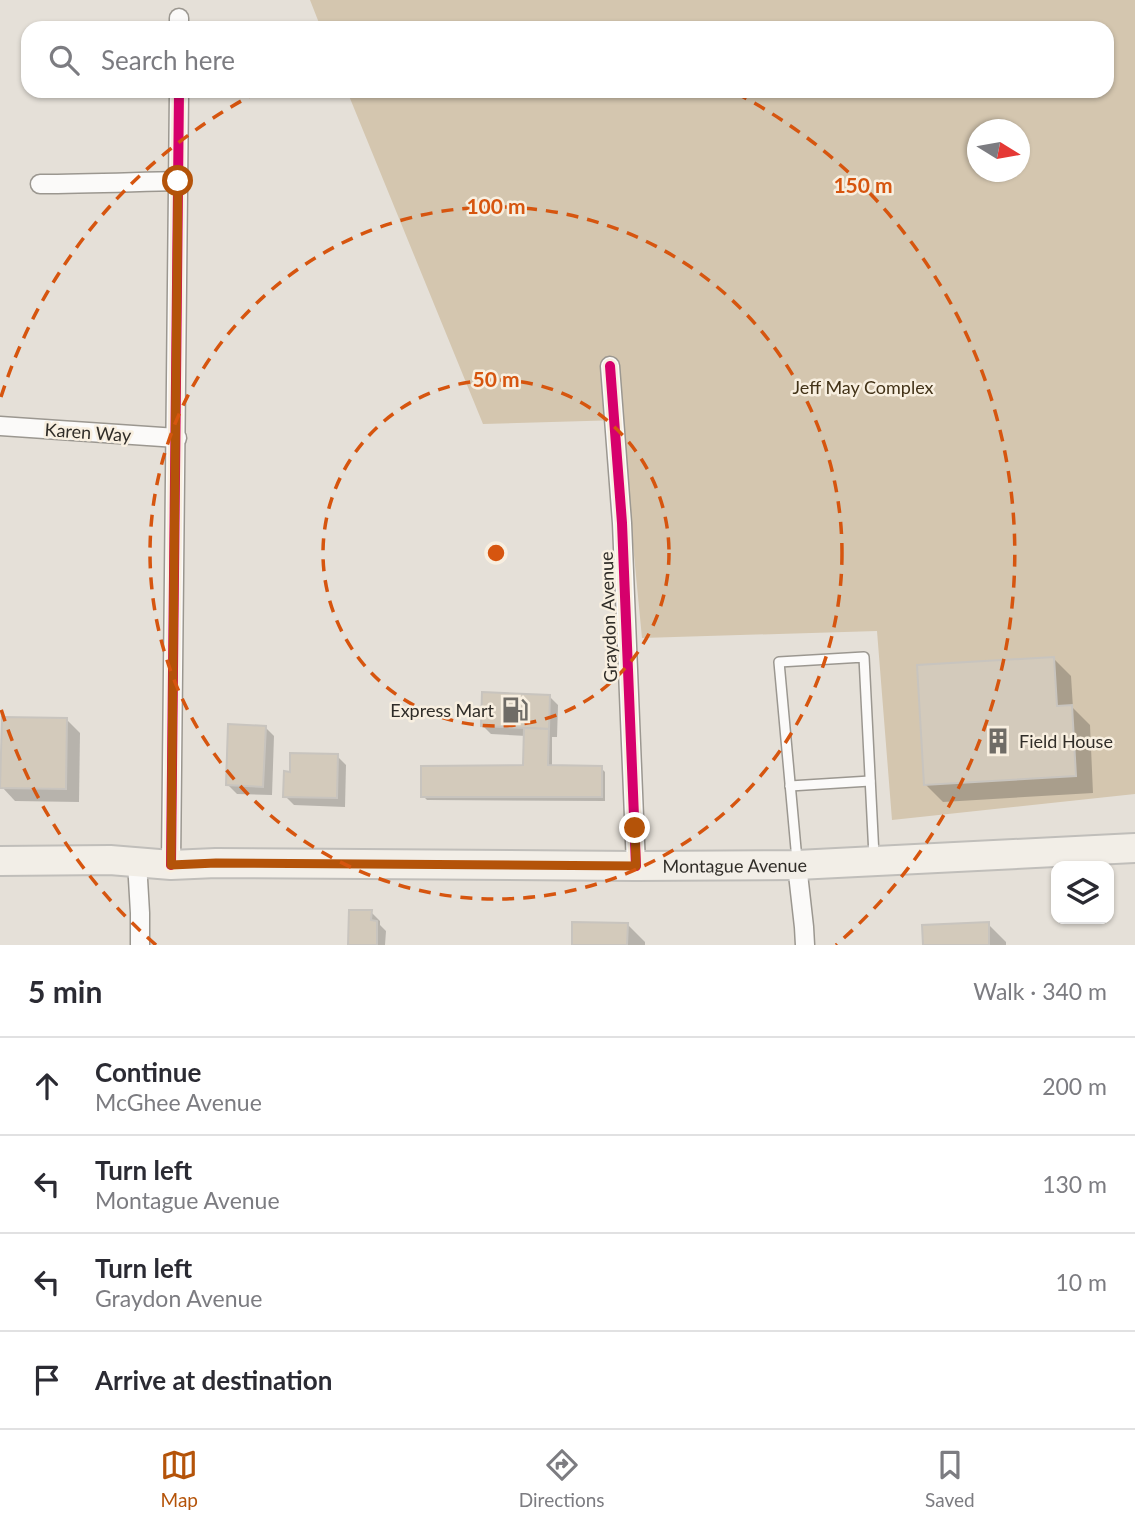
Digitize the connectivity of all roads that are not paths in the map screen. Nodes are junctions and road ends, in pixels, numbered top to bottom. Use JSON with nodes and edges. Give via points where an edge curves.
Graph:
{"nodes":[{"id":1,"x":179,"y":98,"type":"edge"},
{"id":2,"x":178,"y":181,"type":"junction"},
{"id":3,"x":40,"y":184,"type":"dead end"},
{"id":4,"x":610,"y":366,"type":"dead end"},
{"id":5,"x":0,"y":426,"type":"edge"},
{"id":6,"x":177,"y":438,"type":"junction"},
{"id":7,"x":870,"y":781,"type":"junction"},
{"id":8,"x":790,"y":786,"type":"junction"},
{"id":9,"x":1135,"y":848,"type":"edge"},
{"id":10,"x":0,"y":861,"type":"edge"},
{"id":11,"x":874,"y":861,"type":"junction"},
{"id":12,"x":137,"y":862,"type":"junction"},
{"id":13,"x":171,"y":865,"type":"junction"},
{"id":14,"x":797,"y":865,"type":"junction"},
{"id":15,"x":636,"y":866,"type":"junction"},
{"id":16,"x":140,"y":945,"type":"edge"},
{"id":17,"x":805,"y":945,"type":"edge"}],
"edges":[{"from":1,"to":2,"type":"street"},
{"from":2,"to":3,"type":"street"},
{"from":2,"to":6,"type":"street"},
{"from":4,"to":15,"type":"street","name":"Graydon Avenue","via":[[622,523]]},
{"from":5,"to":6,"type":"street","name":"Karen Way"},
{"from":6,"to":13,"type":"street"},
{"from":7,"to":8,"type":"lane"},
{"from":7,"to":8,"type":"lane","via":[[863,657],[791,661],[779,662]]},
{"from":7,"to":11,"type":"lane"},
{"from":8,"to":14,"type":"lane"},
{"from":9,"to":11,"type":"main road","name":"Montague Avenue"},
{"from":10,"to":12,"type":"main road","name":"Montague Avenue"},
{"from":11,"to":14,"type":"main road","name":"Montague Avenue"},
{"from":12,"to":13,"type":"main road","name":"Montague Avenue"},
{"from":12,"to":16,"type":"street"},
{"from":13,"to":15,"type":"main road","name":"Montague Avenue"},
{"from":14,"to":15,"type":"main road","name":"Montague Avenue"},
{"from":14,"to":17,"type":"street"}]}
